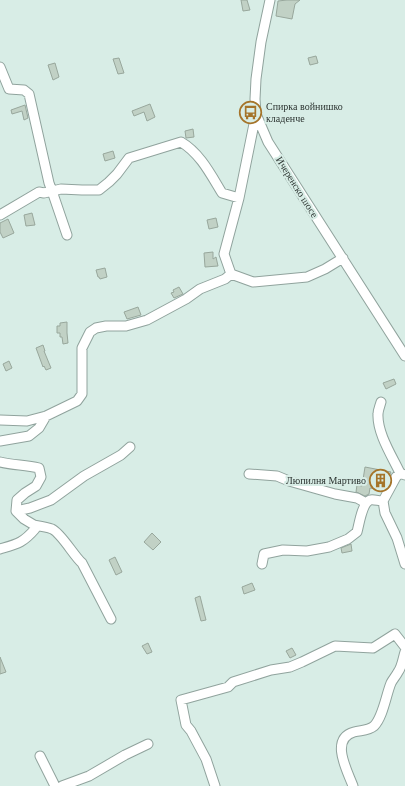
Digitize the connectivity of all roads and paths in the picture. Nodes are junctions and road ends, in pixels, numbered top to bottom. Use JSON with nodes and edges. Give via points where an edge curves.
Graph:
{"nodes":[{"id":1,"x":270,"y":0,"type":"edge"},
{"id":2,"x":0,"y":67,"type":"edge"},
{"id":3,"x":256,"y":114,"type":"junction"},
{"id":4,"x":52,"y":191,"type":"junction"},
{"id":5,"x":239,"y":198,"type":"junction"},
{"id":6,"x":0,"y":215,"type":"edge"},
{"id":7,"x":67,"y":235,"type":"dead end"},
{"id":8,"x":343,"y":258,"type":"junction"},
{"id":9,"x":231,"y":274,"type":"junction"},
{"id":10,"x":405,"y":356,"type":"edge"},
{"id":11,"x":381,"y":402,"type":"dead end"},
{"id":12,"x":46,"y":416,"type":"junction"},
{"id":13,"x":0,"y":420,"type":"edge"},
{"id":14,"x":0,"y":441,"type":"edge"},
{"id":15,"x":130,"y":447,"type":"dead end"},
{"id":16,"x":0,"y":462,"type":"edge"},
{"id":17,"x":249,"y":474,"type":"dead end"},
{"id":18,"x":403,"y":474,"type":"edge"},
{"id":19,"x":383,"y":501,"type":"junction"},
{"id":20,"x":366,"y":503,"type":"junction"},
{"id":21,"x":16,"y":511,"type":"junction"},
{"id":22,"x":34,"y":525,"type":"junction"},
{"id":23,"x":0,"y":549,"type":"edge"},
{"id":24,"x":262,"y":564,"type":"dead end"},
{"id":25,"x":405,"y":564,"type":"edge"},
{"id":26,"x":111,"y":619,"type":"dead end"},
{"id":27,"x":405,"y":647,"type":"edge"},
{"id":28,"x":405,"y":652,"type":"edge"},
{"id":29,"x":148,"y":744,"type":"dead end"},
{"id":30,"x":40,"y":756,"type":"dead end"},
{"id":31,"x":55,"y":786,"type":"edge"},
{"id":32,"x":62,"y":786,"type":"edge"},
{"id":33,"x":215,"y":786,"type":"edge"},
{"id":34,"x":354,"y":786,"type":"edge"}],
"edges":[{"from":1,"to":3,"type":"street","name":"Ичеренско шосе","via":[[258,64]]},
{"from":2,"to":4,"type":"street","via":[[9,89],[24,90],[28,94]]},
{"from":3,"to":5,"type":"street"},
{"from":3,"to":8,"type":"street","name":"Ичеренско шосе","via":[[268,142]]},
{"from":4,"to":5,"type":"street","via":[[99,190],[118,174],[129,158],[181,142],[203,163],[222,193]]},
{"from":4,"to":6,"type":"street","via":[[39,192]]},
{"from":4,"to":7,"type":"street"},
{"from":5,"to":9,"type":"street","via":[[224,254]]},
{"from":8,"to":9,"type":"street","via":[[307,277],[253,282]]},
{"from":8,"to":10,"type":"street","name":"Ичеренско шосе"},
{"from":9,"to":12,"type":"street","via":[[147,320],[126,326],[96,328],[90,332],[82,348],[82,394],[77,401]]},
{"from":11,"to":18,"type":"street","via":[[378,414],[380,429]]},
{"from":12,"to":13,"type":"street","via":[[27,421]]},
{"from":12,"to":14,"type":"street","via":[[39,428],[29,436]]},
{"from":15,"to":21,"type":"street","via":[[51,500]]},
{"from":16,"to":21,"type":"street","via":[[39,468],[41,476],[36,486],[17,500]]},
{"from":17,"to":20,"type":"street","via":[[277,476],[357,498]]},
{"from":18,"to":19,"type":"street","via":[[396,478]]},
{"from":19,"to":20,"type":"street","via":[[370,500]]},
{"from":19,"to":25,"type":"street","via":[[385,513],[397,538]]},
{"from":20,"to":24,"type":"street","via":[[357,532],[348,539],[329,547],[307,551],[283,550],[264,554]]},
{"from":21,"to":22,"type":"street"},
{"from":22,"to":23,"type":"street","via":[[35,529],[28,537]]},
{"from":22,"to":26,"type":"street","via":[[54,530],[70,548],[82,563]]},
{"from":27,"to":33,"type":"street","via":[[395,634],[373,648],[335,646],[290,667],[271,670],[233,682],[228,687],[181,700],[186,725],[206,759]]},
{"from":28,"to":34,"type":"street","via":[[378,720],[373,727],[353,732],[345,737],[341,744],[342,755]]},
{"from":29,"to":32,"type":"street","via":[[89,776]]},
{"from":30,"to":31,"type":"street"}]}
